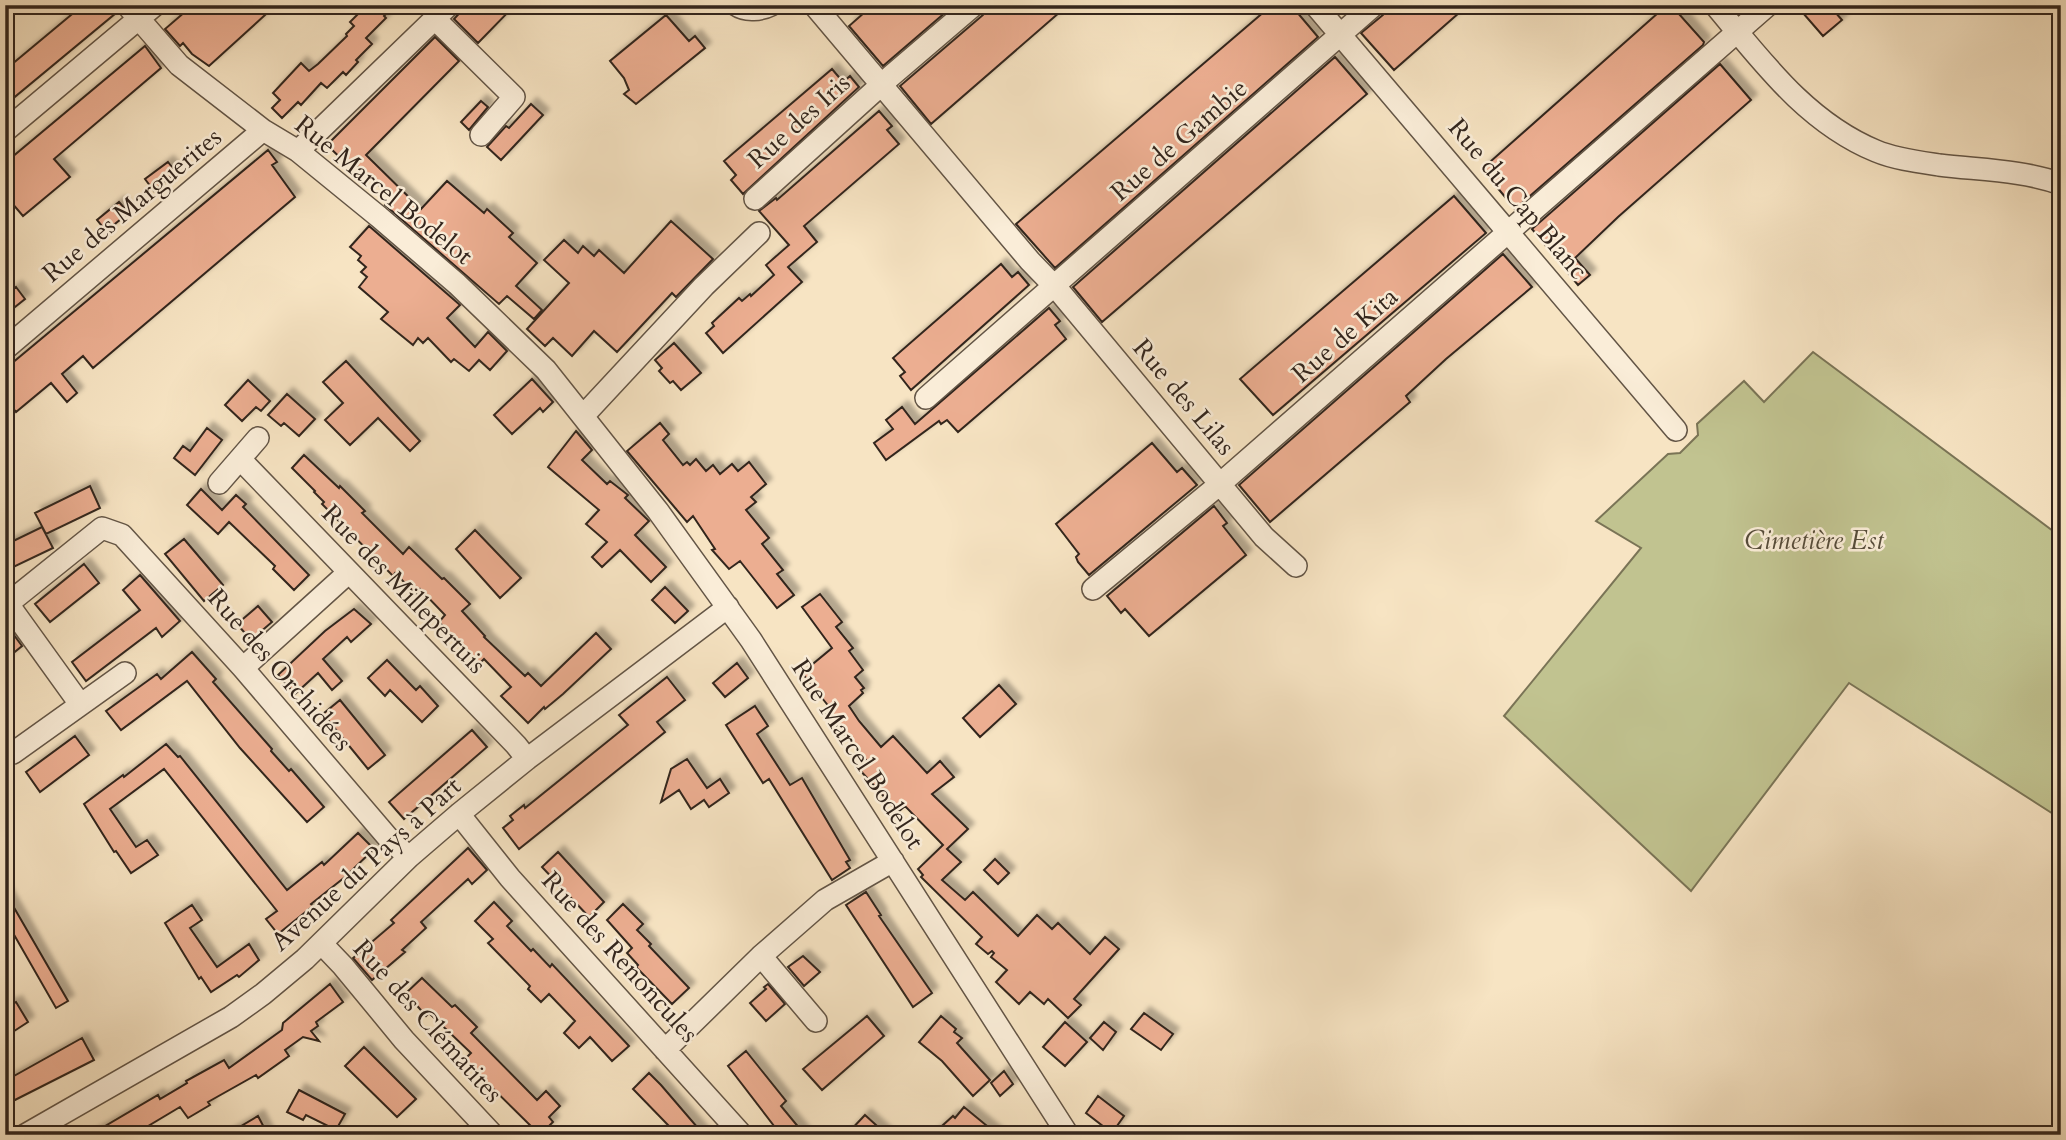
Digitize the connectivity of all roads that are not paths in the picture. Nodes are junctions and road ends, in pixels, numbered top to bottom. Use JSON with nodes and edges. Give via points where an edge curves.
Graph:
{"nodes":[{"id":1,"x":736,"y":5,"type":"edge"},
{"id":2,"x":772,"y":5,"type":"edge"},
{"id":3,"x":814,"y":5,"type":"edge"},
{"id":4,"x":974,"y":5,"type":"edge"},
{"id":5,"x":1315,"y":5,"type":"edge"},
{"id":6,"x":1374,"y":5,"type":"edge"},
{"id":7,"x":1715,"y":5,"type":"edge"},
{"id":8,"x":1768,"y":5,"type":"edge"},
{"id":9,"x":140,"y":10,"type":"edge"},
{"id":10,"x":442,"y":12,"type":"edge"},
{"id":11,"x":1737,"y":32,"type":"junction"},
{"id":12,"x":1340,"y":36,"type":"junction"},
{"id":13,"x":881,"y":85,"type":"junction"},
{"id":14,"x":263,"y":130,"type":"junction"},
{"id":15,"x":5,"y":131,"type":"edge"},
{"id":16,"x":481,"y":135,"type":"dead end"},
{"id":17,"x":298,"y":151,"type":"junction"},
{"id":18,"x":2061,"y":184,"type":"edge"},
{"id":19,"x":755,"y":200,"type":"dead end"},
{"id":20,"x":1509,"y":230,"type":"junction"},
{"id":21,"x":759,"y":233,"type":"dead end"},
{"id":22,"x":1053,"y":286,"type":"junction"},
{"id":23,"x":5,"y":349,"type":"edge"},
{"id":24,"x":926,"y":398,"type":"dead end"},
{"id":25,"x":583,"y":416,"type":"junction"},
{"id":26,"x":1676,"y":430,"type":"dead end"},
{"id":27,"x":258,"y":438,"type":"dead end"},
{"id":28,"x":240,"y":459,"type":"junction"},
{"id":29,"x":219,"y":483,"type":"dead end"},
{"id":30,"x":1220,"y":484,"type":"junction"},
{"id":31,"x":1296,"y":566,"type":"dead end"},
{"id":32,"x":348,"y":573,"type":"junction"},
{"id":33,"x":1093,"y":589,"type":"dead end"},
{"id":34,"x":7,"y":605,"type":"edge"},
{"id":35,"x":727,"y":607,"type":"junction"},
{"id":36,"x":243,"y":668,"type":"junction"},
{"id":37,"x":125,"y":673,"type":"dead end"},
{"id":38,"x":80,"y":704,"type":"junction"},
{"id":39,"x":13,"y":753,"type":"dead end"},
{"id":40,"x":527,"y":759,"type":"junction"},
{"id":41,"x":459,"y":814,"type":"junction"},
{"id":42,"x":409,"y":857,"type":"junction"},
{"id":43,"x":893,"y":861,"type":"junction"},
{"id":44,"x":321,"y":944,"type":"junction"},
{"id":45,"x":761,"y":956,"type":"junction"},
{"id":46,"x":816,"y":1021,"type":"dead end"},
{"id":47,"x":665,"y":1050,"type":"junction"},
{"id":48,"x":25,"y":1135,"type":"edge"},
{"id":49,"x":493,"y":1135,"type":"edge"},
{"id":50,"x":742,"y":1135,"type":"edge"},
{"id":51,"x":1068,"y":1135,"type":"edge"}],
"edges":[{"from":1,"to":2,"type":"street","via":[[761,10]]},
{"from":3,"to":13,"type":"street","name":"Rue des Lilas"},
{"from":4,"to":13,"type":"street","name":"Rue des Iris"},
{"from":5,"to":12,"type":"street","name":"Rue du Cap Blanc"},
{"from":6,"to":12,"type":"street","name":"Rue de Gambie"},
{"from":7,"to":11,"type":"street"},
{"from":8,"to":11,"type":"street","name":"Rue de Kita"},
{"from":9,"to":14,"type":"street","name":"Rue Marcel Bodelot","via":[[179,65]]},
{"from":9,"to":15,"type":"street"},
{"from":10,"to":16,"type":"street","via":[[514,97]]},
{"from":10,"to":17,"type":"street"},
{"from":11,"to":18,"type":"street","via":[[1809,111],[1878,152]]},
{"from":11,"to":20,"type":"street","name":"Rue de Kita"},
{"from":12,"to":20,"type":"street","name":"Rue du Cap Blanc"},
{"from":12,"to":22,"type":"street","name":"Rue de Gambie"},
{"from":13,"to":19,"type":"street","name":"Rue des Iris"},
{"from":13,"to":22,"type":"street","name":"Rue des Lilas"},
{"from":14,"to":17,"type":"street","name":"Rue Marcel Bodelot"},
{"from":14,"to":23,"type":"street","name":"Rue des Marguerites"},
{"from":17,"to":25,"type":"street","name":"Rue Marcel Bodelot","via":[[457,284],[546,370]]},
{"from":20,"to":26,"type":"street","name":"Rue du Cap Blanc"},
{"from":20,"to":30,"type":"street","name":"Rue de Kita"},
{"from":21,"to":25,"type":"street"},
{"from":22,"to":24,"type":"street","name":"Rue de Gambie"},
{"from":22,"to":30,"type":"street","name":"Rue des Lilas"},
{"from":25,"to":35,"type":"street","name":"Rue Marcel Bodelot"},
{"from":27,"to":28,"type":"street"},
{"from":28,"to":29,"type":"street"},
{"from":28,"to":32,"type":"street","name":"Rue des Millepertuis"},
{"from":30,"to":31,"type":"street","via":[[1264,537]]},
{"from":30,"to":33,"type":"street","name":"Rue des Lilas"},
{"from":32,"to":36,"type":"street"},
{"from":32,"to":40,"type":"street","name":"Rue des Millepertuis"},
{"from":34,"to":36,"type":"street","name":"Rue des Orchidées","via":[[102,528],[122,535]]},
{"from":34,"to":38,"type":"street"},
{"from":35,"to":40,"type":"street","name":"Avenue du Pays à Part"},
{"from":35,"to":43,"type":"street","name":"Rue Marcel Bodelot"},
{"from":36,"to":42,"type":"street","name":"Rue des Orchidées"},
{"from":37,"to":38,"type":"street"},
{"from":38,"to":39,"type":"street"},
{"from":40,"to":41,"type":"street","name":"Avenue du Pays à Part"},
{"from":41,"to":42,"type":"street","name":"Avenue du Pays à Part"},
{"from":41,"to":47,"type":"street","name":"Rue des Renoncules","via":[[510,878]]},
{"from":42,"to":44,"type":"street","name":"Avenue du Pays à Part"},
{"from":43,"to":45,"type":"street","via":[[825,900]]},
{"from":43,"to":51,"type":"street","name":"Rue Marcel Bodelot"},
{"from":44,"to":48,"type":"street","name":"Avenue du Pays à Part","via":[[231,1017]]},
{"from":44,"to":49,"type":"street","name":"Rue des Clématites"},
{"from":45,"to":46,"type":"street"},
{"from":45,"to":47,"type":"street"},
{"from":47,"to":50,"type":"street","name":"Rue des Renoncules"}]}
